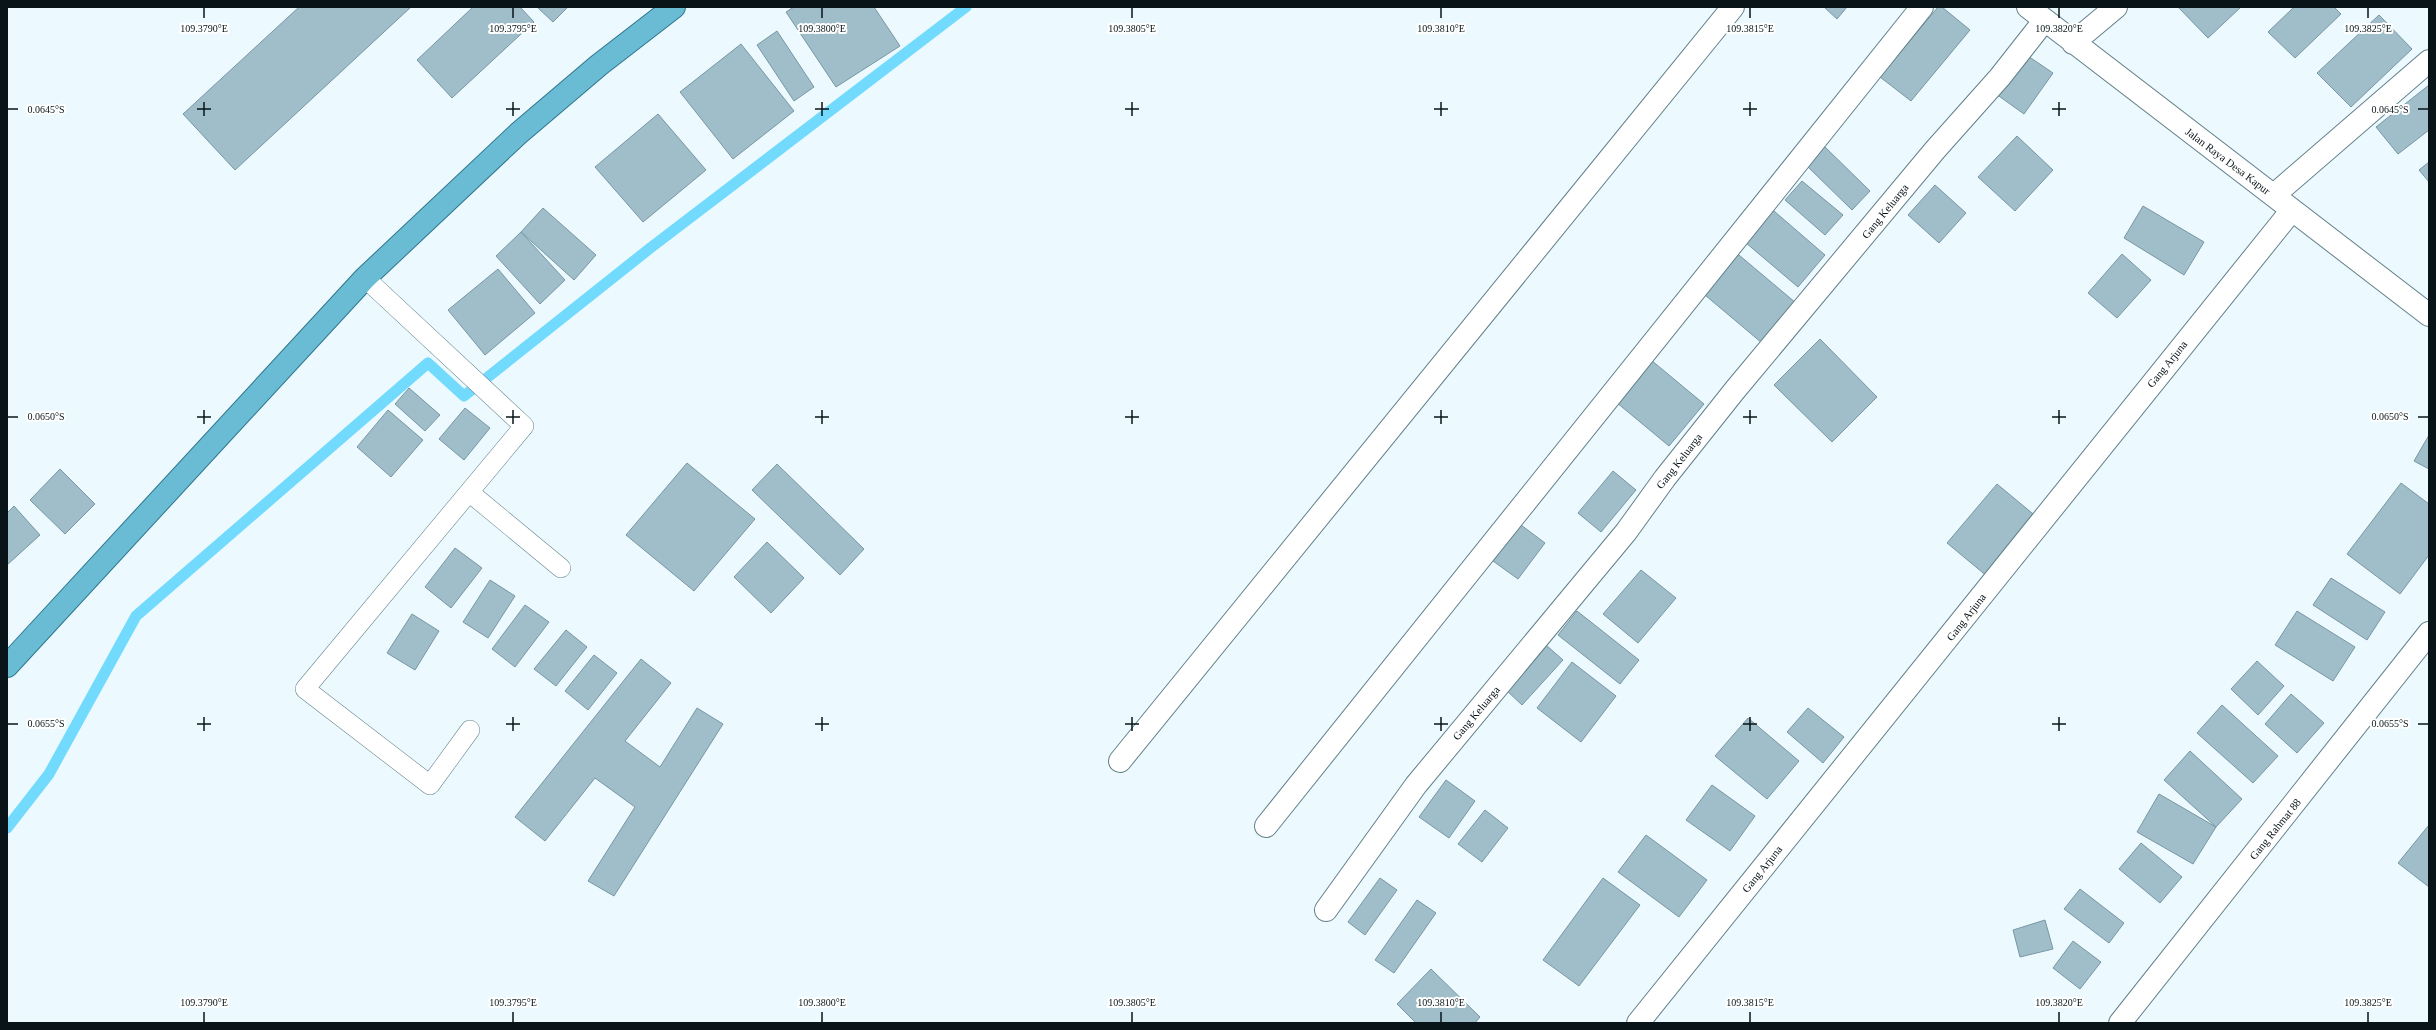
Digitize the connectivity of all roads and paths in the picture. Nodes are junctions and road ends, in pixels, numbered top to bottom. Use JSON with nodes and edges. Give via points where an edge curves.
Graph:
{"nodes":[{"id":1,"x":674,"y":7,"type":"edge"},
{"id":2,"x":1733,"y":7,"type":"edge"},
{"id":3,"x":1922,"y":7,"type":"edge"},
{"id":4,"x":2028,"y":7,"type":"edge"},
{"id":5,"x":2116,"y":7,"type":"edge"},
{"id":6,"x":2044,"y":21,"type":"junction"},
{"id":7,"x":2073,"y":43,"type":"junction"},
{"id":8,"x":2429,"y":61,"type":"edge"},
{"id":9,"x":2274,"y":196,"type":"junction"},
{"id":10,"x":2292,"y":210,"type":"junction"},
{"id":11,"x":365,"y":278,"type":"junction"},
{"id":12,"x":2429,"y":315,"type":"edge"},
{"id":13,"x":469,"y":492,"type":"junction"},
{"id":14,"x":561,"y":568,"type":"dead end"},
{"id":15,"x":2429,"y":633,"type":"edge"},
{"id":16,"x":7,"y":666,"type":"edge"},
{"id":17,"x":470,"y":730,"type":"dead end"},
{"id":18,"x":1120,"y":761,"type":"dead end"},
{"id":19,"x":1266,"y":826,"type":"dead end"},
{"id":20,"x":1326,"y":910,"type":"dead end"},
{"id":21,"x":1638,"y":1023,"type":"edge"},
{"id":22,"x":2120,"y":1023,"type":"edge"}],
"edges":[{"from":1,"to":11,"type":"highway","via":[[599,65],[519,133]]},
{"from":2,"to":18,"type":"street"},
{"from":3,"to":19,"type":"street"},
{"from":4,"to":6,"type":"street","name":"Jalan Raya Desa Kapur"},
{"from":5,"to":7,"type":"street"},
{"from":6,"to":7,"type":"street","name":"Jalan Raya Desa Kapur"},
{"from":6,"to":20,"type":"street","name":"Gang Keluarga","via":[[2000,77],[1935,150],[1734,390],[1626,532],[1416,785]]},
{"from":7,"to":9,"type":"street","name":"Jalan Raya Desa Kapur"},
{"from":8,"to":9,"type":"street"},
{"from":9,"to":10,"type":"street","name":"Jalan Raya Desa Kapur"},
{"from":10,"to":12,"type":"street","name":"Jalan Raya Desa Kapur"},
{"from":10,"to":21,"type":"street","name":"Gang Arjuna"},
{"from":11,"to":13,"type":"lane","via":[[524,426]]},
{"from":11,"to":16,"type":"highway"},
{"from":13,"to":14,"type":"lane"},
{"from":13,"to":17,"type":"lane","via":[[305,689],[430,785]]},
{"from":15,"to":22,"type":"street","name":"Gang Rahmat 88"}]}
